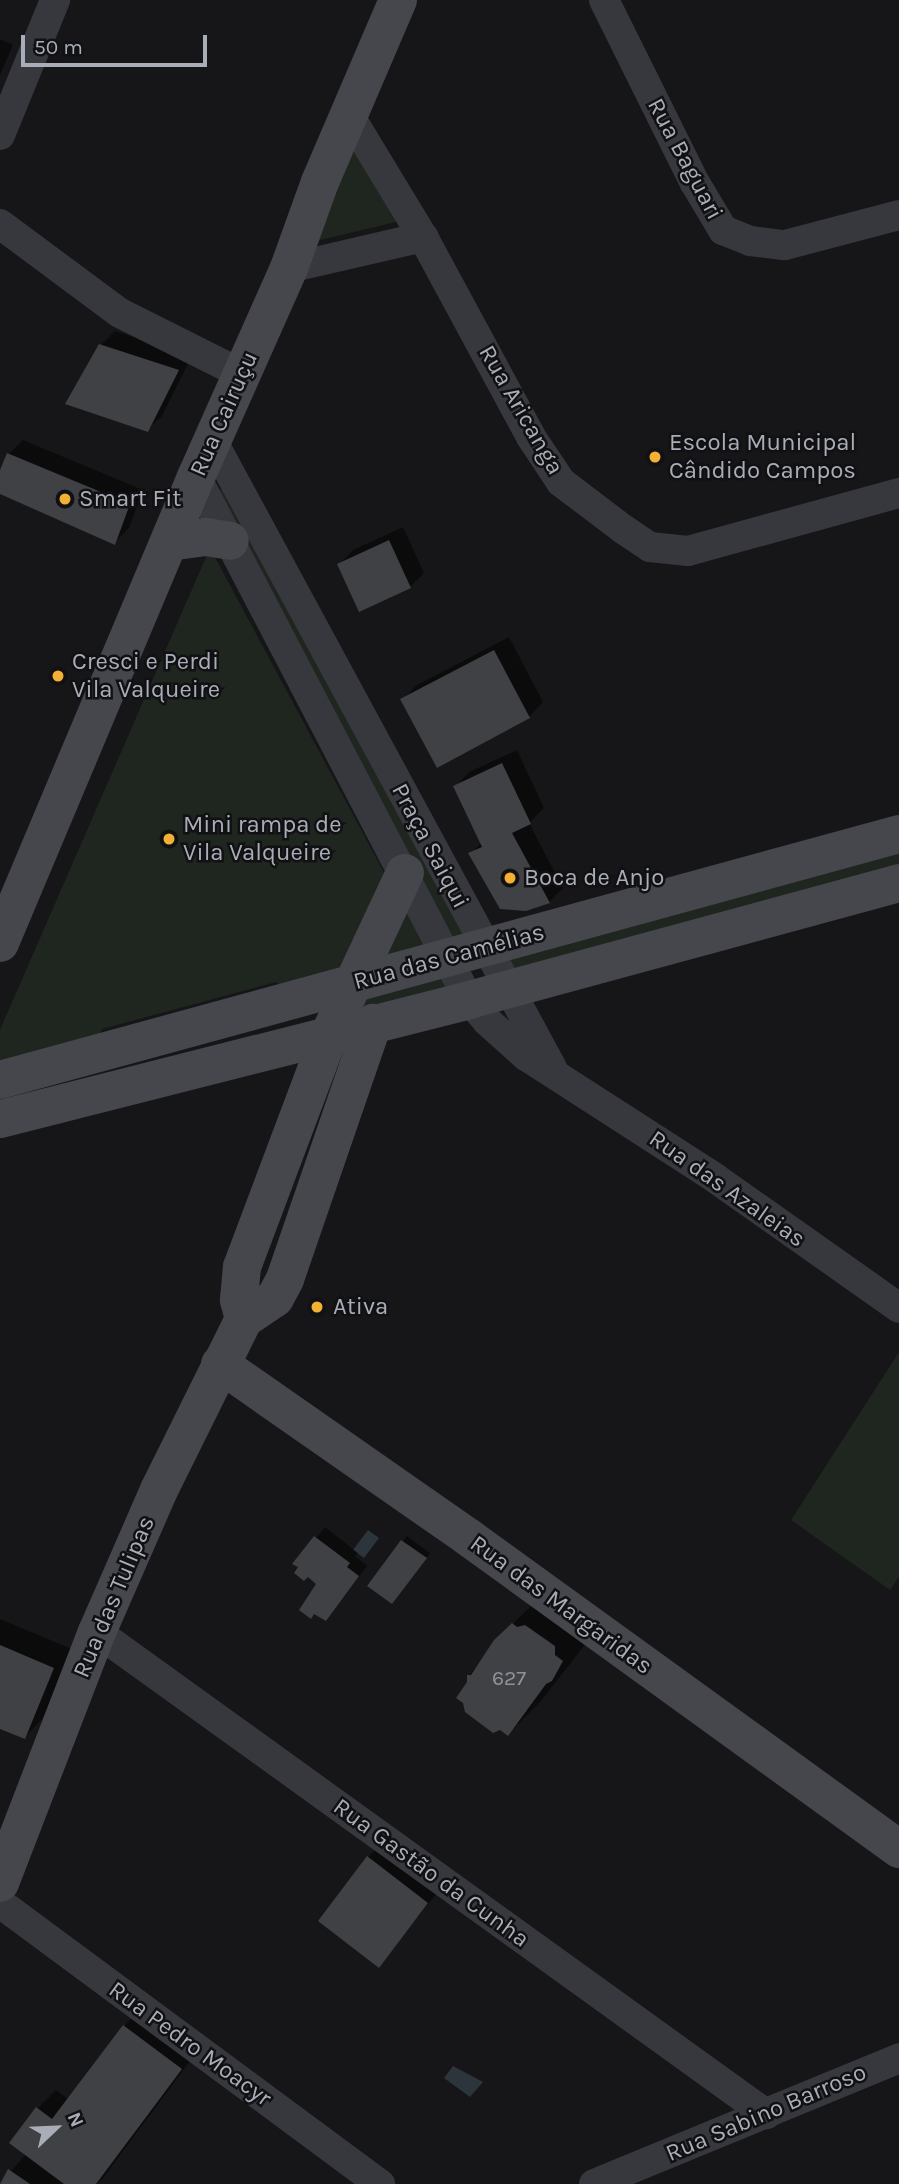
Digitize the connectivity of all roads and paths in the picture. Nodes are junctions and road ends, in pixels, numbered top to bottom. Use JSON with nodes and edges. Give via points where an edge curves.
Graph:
{"nodes":[{"id":1,"x":55,"y":0,"type":"edge"},
{"id":2,"x":398,"y":0,"type":"edge"},
{"id":3,"x":604,"y":0,"type":"edge"},
{"id":4,"x":349,"y":115,"type":"junction"},
{"id":5,"x":0,"y":135,"type":"edge"},
{"id":6,"x":899,"y":215,"type":"edge"},
{"id":7,"x":0,"y":224,"type":"edge"},
{"id":8,"x":424,"y":237,"type":"junction"},
{"id":9,"x":289,"y":268,"type":"junction"},
{"id":10,"x":242,"y":374,"type":"junction"},
{"id":11,"x":213,"y":442,"type":"junction"},
{"id":12,"x":196,"y":477,"type":"junction"},
{"id":13,"x":899,"y":493,"type":"edge"},
{"id":14,"x":230,"y":541,"type":"junction"},
{"id":15,"x":169,"y":542,"type":"junction"},
{"id":16,"x":354,"y":702,"type":"junction"},
{"id":17,"x":324,"y":719,"type":"junction"},
{"id":18,"x":899,"y":834,"type":"edge"},
{"id":19,"x":405,"y":873,"type":"junction"},
{"id":20,"x":899,"y":883,"type":"edge"},
{"id":21,"x":0,"y":943,"type":"edge"},
{"id":22,"x":485,"y":948,"type":"junction"},
{"id":23,"x":448,"y":958,"type":"junction"},
{"id":24,"x":352,"y":983,"type":"junction"},
{"id":25,"x":508,"y":989,"type":"junction"},
{"id":26,"x":469,"y":1000,"type":"junction"},
{"id":27,"x":373,"y":1023,"type":"junction"},
{"id":28,"x":328,"y":1035,"type":"junction"},
{"id":29,"x":554,"y":1072,"type":"junction"},
{"id":30,"x":0,"y":1080,"type":"edge"},
{"id":31,"x":0,"y":1119,"type":"edge"},
{"id":32,"x":899,"y":1308,"type":"edge"},
{"id":33,"x":244,"y":1319,"type":"junction"},
{"id":34,"x":220,"y":1364,"type":"junction"},
{"id":35,"x":97,"y":1632,"type":"junction"},
{"id":36,"x":899,"y":1849,"type":"edge"},
{"id":37,"x":0,"y":1883,"type":"edge"},
{"id":38,"x":0,"y":1903,"type":"edge"},
{"id":39,"x":899,"y":2058,"type":"edge"},
{"id":40,"x":766,"y":2114,"type":"junction"},
{"id":41,"x":380,"y":2184,"type":"edge"},
{"id":42,"x":594,"y":2184,"type":"edge"}],
"edges":[{"from":1,"to":5,"type":"street"},
{"from":2,"to":4,"type":"street","name":"Rua Cairuçu"},
{"from":3,"to":6,"type":"street","name":"Rua Baguari","via":[[723,230],[750,241],[785,245]]},
{"from":4,"to":8,"type":"street","name":"Rua Aricanga"},
{"from":4,"to":9,"type":"street","name":"Rua Cairuçu"},
{"from":7,"to":10,"type":"street","via":[[120,313]]},
{"from":8,"to":9,"type":"street"},
{"from":8,"to":13,"type":"street","name":"Rua Aricanga","via":[[531,437],[561,482],[650,547],[688,551]]},
{"from":9,"to":10,"type":"street","name":"Rua Cairuçu"},
{"from":10,"to":11,"type":"street","name":"Rua Cairuçu"},
{"from":11,"to":12,"type":"street","name":"Rua Cairuçu"},
{"from":11,"to":16,"type":"street","name":"Praça Saiqui"},
{"from":12,"to":14,"type":"street","name":"Praça Saiqui"},
{"from":12,"to":15,"type":"street","name":"Rua Cairuçu"},
{"from":14,"to":15,"type":"street","via":[[206,537]]},
{"from":14,"to":17,"type":"street","name":"Praça Saiqui"},
{"from":15,"to":21,"type":"street","name":"Rua Cairuçu"},
{"from":16,"to":17,"type":"street"},
{"from":16,"to":22,"type":"street","name":"Praça Saiqui"},
{"from":17,"to":19,"type":"street","name":"Praça Saiqui"},
{"from":18,"to":22,"type":"street","name":"Rua das Camélias"},
{"from":19,"to":23,"type":"street","name":"Praça Saiqui"},
{"from":19,"to":24,"type":"street"},
{"from":20,"to":25,"type":"street","name":"Rua das Camélias"},
{"from":22,"to":23,"type":"street","name":"Rua das Camélias"},
{"from":22,"to":25,"type":"street","name":"Praça Saiqui"},
{"from":23,"to":24,"type":"street","name":"Rua das Camélias"},
{"from":23,"to":26,"type":"street","name":"Praça Saiqui"},
{"from":24,"to":28,"type":"street"},
{"from":24,"to":30,"type":"street","name":"Rua das Camélias"},
{"from":25,"to":26,"type":"street","name":"Rua das Camélias"},
{"from":25,"to":29,"type":"street","name":"Rua das Azaleias"},
{"from":26,"to":27,"type":"street","name":"Rua das Camélias"},
{"from":26,"to":29,"type":"street","name":"Rua das Azaleias","via":[[505,1040]]},
{"from":27,"to":28,"type":"street","name":"Rua das Camélias"},
{"from":27,"to":33,"type":"street","name":"Rua das Tulipas","via":[[285,1279],[275,1298]]},
{"from":28,"to":31,"type":"street","name":"Rua das Camélias"},
{"from":28,"to":33,"type":"street","via":[[242,1268],[239,1300]]},
{"from":29,"to":32,"type":"street","name":"Rua das Azaleias"},
{"from":33,"to":34,"type":"street","name":"Rua das Tulipas"},
{"from":34,"to":35,"type":"street","name":"Rua das Tulipas"},
{"from":34,"to":36,"type":"street","name":"Rua das Margaridas"},
{"from":35,"to":37,"type":"street","name":"Rua das Tulipas"},
{"from":35,"to":40,"type":"street","name":"Rua Gastão da Cunha"},
{"from":38,"to":41,"type":"street","name":"Rua Pedro Moacyr"},
{"from":39,"to":40,"type":"street","name":"Rua Sabino Barroso"},
{"from":40,"to":42,"type":"street","name":"Rua Sabino Barroso"}]}
